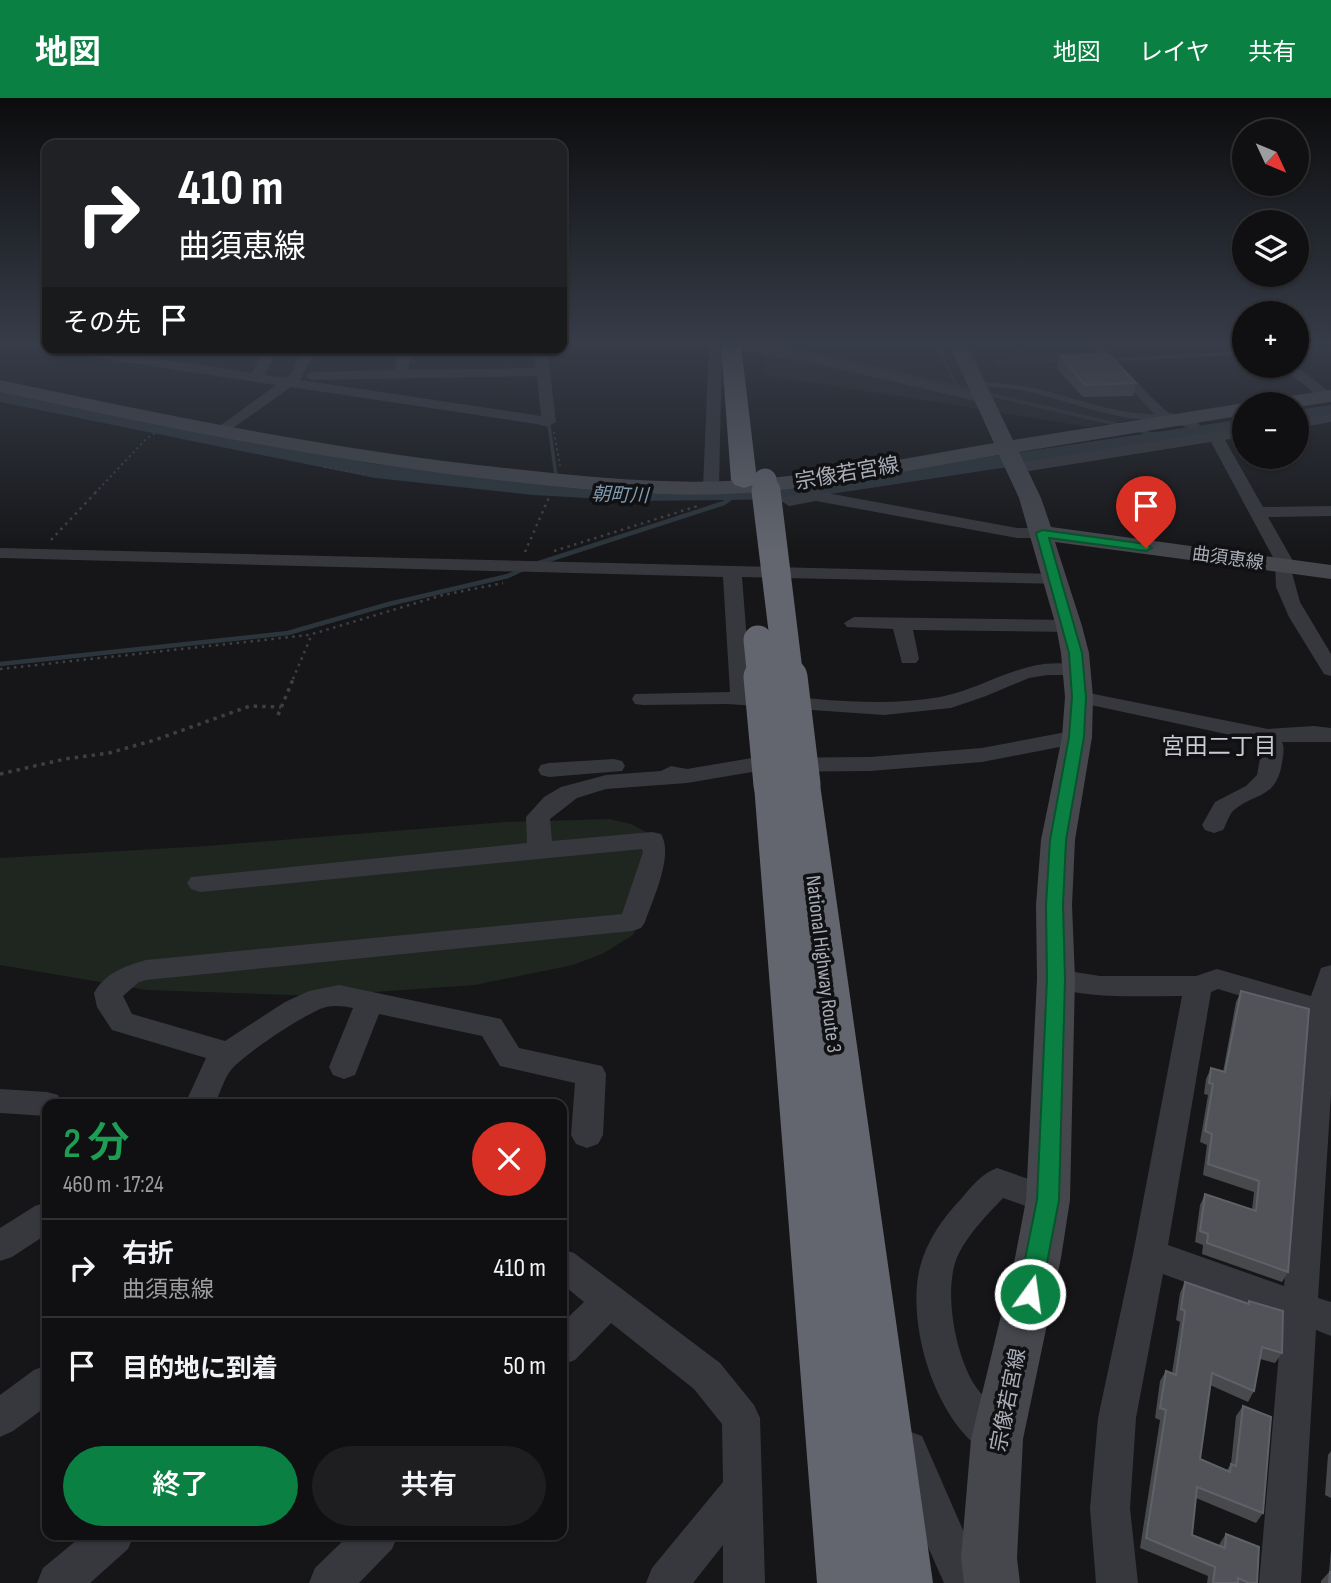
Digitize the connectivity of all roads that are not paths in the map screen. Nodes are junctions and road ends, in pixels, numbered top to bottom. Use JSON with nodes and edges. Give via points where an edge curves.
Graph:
{"nodes":[{"id":1,"x":138,"y":414,"type":"edge"},
{"id":2,"x":245,"y":414,"type":"edge"},
{"id":3,"x":499,"y":414,"type":"edge"},
{"id":4,"x":548,"y":414,"type":"edge"},
{"id":5,"x":713,"y":414,"type":"edge"},
{"id":6,"x":746,"y":414,"type":"edge"},
{"id":7,"x":992,"y":414,"type":"edge"},
{"id":8,"x":1124,"y":414,"type":"edge"},
{"id":9,"x":1173,"y":414,"type":"edge"},
{"id":10,"x":1213,"y":414,"type":"edge"},
{"id":11,"x":1331,"y":418,"type":"edge"},
{"id":12,"x":1179,"y":420,"type":"junction"},
{"id":13,"x":1309,"y":422,"type":"edge"},
{"id":14,"x":222,"y":431,"type":"junction"},
{"id":15,"x":1232,"y":434,"type":"edge"},
{"id":16,"x":1215,"y":437,"type":"junction"},
{"id":17,"x":1008,"y":447,"type":"junction"},
{"id":18,"x":1017,"y":468,"type":"junction"},
{"id":19,"x":711,"y":487,"type":"junction"},
{"id":20,"x":789,"y":501,"type":"dead end"},
{"id":21,"x":1331,"y":511,"type":"edge"},
{"id":22,"x":1258,"y":512,"type":"junction"},
{"id":23,"x":1042,"y":533,"type":"junction"},
{"id":24,"x":0,"y":553,"type":"edge"},
{"id":25,"x":1282,"y":566,"type":"junction"},
{"id":26,"x":1331,"y":572,"type":"edge"},
{"id":27,"x":732,"y":573,"type":"junction"},
{"id":28,"x":1056,"y":580,"type":"junction"},
{"id":29,"x":854,"y":623,"type":"dead end"},
{"id":30,"x":902,"y":624,"type":"junction"},
{"id":31,"x":1069,"y":626,"type":"junction"},
{"id":32,"x":909,"y":659,"type":"dead end"},
{"id":33,"x":1331,"y":670,"type":"edge"},
{"id":34,"x":1078,"y":684,"type":"junction"},
{"id":35,"x":643,"y":699,"type":"dead end"},
{"id":36,"x":741,"y":699,"type":"junction"},
{"id":37,"x":1325,"y":730,"type":"edge"},
{"id":38,"x":1268,"y":736,"type":"junction"},
{"id":39,"x":1077,"y":737,"type":"junction"},
{"id":40,"x":549,"y":770,"type":"dead end"},
{"id":41,"x":687,"y":776,"type":"junction"},
{"id":42,"x":787,"y":784,"type":"junction"},
{"id":43,"x":1214,"y":825,"type":"dead end"},
{"id":44,"x":540,"y":850,"type":"junction"},
{"id":45,"x":200,"y":883,"type":"dead end"},
{"id":46,"x":1331,"y":975,"type":"edge"},
{"id":47,"x":1056,"y":979,"type":"junction"},
{"id":48,"x":1198,"y":986,"type":"junction"},
{"id":49,"x":370,"y":1002,"type":"junction"},
{"id":50,"x":1322,"y":1010,"type":"junction"},
{"id":51,"x":229,"y":1053,"type":"junction"},
{"id":52,"x":344,"y":1067,"type":"dead end"},
{"id":53,"x":202,"y":1099,"type":"edge"},
{"id":54,"x":0,"y":1101,"type":"edge"},
{"id":55,"x":42,"y":1104,"type":"edge"},
{"id":56,"x":587,"y":1135,"type":"dead end"},
{"id":57,"x":1048,"y":1200,"type":"junction"},
{"id":58,"x":42,"y":1219,"type":"edge"},
{"id":59,"x":0,"y":1246,"type":"edge"},
{"id":60,"x":1150,"y":1254,"type":"junction"},
{"id":61,"x":567,"y":1268,"type":"edge"},
{"id":62,"x":863,"y":1292,"type":"junction"},
{"id":63,"x":608,"y":1301,"type":"junction"},
{"id":64,"x":1316,"y":1314,"type":"edge"},
{"id":65,"x":567,"y":1343,"type":"edge"},
{"id":66,"x":42,"y":1387,"type":"edge"},
{"id":67,"x":0,"y":1418,"type":"edge"},
{"id":68,"x":997,"y":1439,"type":"junction"},
{"id":69,"x":743,"y":1488,"type":"junction"},
{"id":70,"x":108,"y":1540,"type":"edge"},
{"id":71,"x":372,"y":1540,"type":"edge"},
{"id":72,"x":58,"y":1583,"type":"edge"},
{"id":73,"x":330,"y":1583,"type":"edge"},
{"id":74,"x":667,"y":1583,"type":"edge"},
{"id":75,"x":744,"y":1583,"type":"edge"},
{"id":76,"x":850,"y":1583,"type":"edge"},
{"id":77,"x":900,"y":1583,"type":"edge"},
{"id":78,"x":965,"y":1583,"type":"edge"},
{"id":79,"x":992,"y":1583,"type":"edge"},
{"id":80,"x":1116,"y":1583,"type":"edge"},
{"id":81,"x":1280,"y":1583,"type":"edge"}],
"edges":[{"from":1,"to":14,"type":"main road","name":"宗像若宮線"},
{"from":2,"to":14,"type":"street"},
{"from":3,"to":4,"type":"street","via":[[549,422]]},
{"from":5,"to":19,"type":"street"},
{"from":6,"to":42,"type":"highway","name":"National Highway Route 3","bridge":true},
{"from":7,"to":17,"type":"main road"},
{"from":8,"to":12,"type":"lane"},
{"from":9,"to":12,"type":"street"},
{"from":10,"to":12,"type":"main road"},
{"from":11,"to":13,"type":"street"},
{"from":12,"to":16,"type":"street"},
{"from":12,"to":17,"type":"main road"},
{"from":14,"to":19,"type":"main road","name":"宗像若宮線","via":[[555,492],[627,486]]},
{"from":15,"to":16,"type":"street"},
{"from":16,"to":18,"type":"street"},
{"from":16,"to":22,"type":"street"},
{"from":17,"to":18,"type":"main road","name":"宗像若宮線"},
{"from":17,"to":19,"type":"main road","name":"宗像若宮線","via":[[789,484]]},
{"from":18,"to":23,"type":"main road","name":"宗像若宮線"},
{"from":20,"to":23,"type":"street","via":[[816,496],[1017,533]]},
{"from":21,"to":22,"type":"street"},
{"from":22,"to":25,"type":"street","via":[[1284,561]]},
{"from":23,"to":25,"type":"main road","name":"曲須恵線"},
{"from":23,"to":28,"type":"main road","name":"宗像若宮線"},
{"from":24,"to":27,"type":"street"},
{"from":25,"to":26,"type":"main road","name":"曲須恵線"},
{"from":25,"to":33,"type":"street","via":[[1288,595]]},
{"from":27,"to":28,"type":"street"},
{"from":27,"to":36,"type":"street"},
{"from":28,"to":31,"type":"main road","name":"宗像若宮線"},
{"from":29,"to":30,"type":"street"},
{"from":30,"to":31,"type":"street"},
{"from":30,"to":32,"type":"street"},
{"from":31,"to":34,"type":"main road","name":"宗像若宮線"},
{"from":34,"to":36,"type":"street","via":[[1048,669],[1024,673],[979,692],[917,707],[884,709]]},
{"from":34,"to":38,"type":"street"},
{"from":34,"to":39,"type":"main road","name":"宗像若宮線"},
{"from":35,"to":36,"type":"street"},
{"from":37,"to":38,"type":"street"},
{"from":38,"to":43,"type":"street","via":[[1273,747],[1268,777],[1254,791],[1223,807]]},
{"from":39,"to":41,"type":"street","via":[[982,755],[870,764],[752,765]]},
{"from":39,"to":47,"type":"main road","name":"宗像若宮線","via":[[1058,840]]},
{"from":40,"to":41,"type":"street","via":[[625,765]]},
{"from":41,"to":44,"type":"street","via":[[586,784],[565,794],[538,817]]},
{"from":42,"to":62,"type":"highway","name":"National Highway Route 3"},
{"from":42,"to":76,"type":"highway","name":"National Highway Route 3"},
{"from":44,"to":45,"type":"street"},
{"from":44,"to":51,"type":"street","via":[[652,840],[655,852],[632,922],[146,970],[129,975],[108,993],[122,1022]]},
{"from":46,"to":50,"type":"street"},
{"from":47,"to":48,"type":"street","via":[[1100,986]]},
{"from":47,"to":57,"type":"main road","name":"宗像若宮線"},
{"from":48,"to":50,"type":"street","via":[[1217,979]]},
{"from":48,"to":60,"type":"street"},
{"from":49,"to":51,"type":"street","via":[[339,996],[319,998]]},
{"from":49,"to":52,"type":"street"},
{"from":49,"to":56,"type":"street","via":[[491,1027],[510,1058],[591,1074]]},
{"from":50,"to":64,"type":"street"},
{"from":51,"to":53,"type":"street","via":[[217,1065]]},
{"from":54,"to":55,"type":"street"},
{"from":57,"to":68,"type":"main road","name":"宗像若宮線"},
{"from":57,"to":68,"type":"street","via":[[997,1182],[964,1218],[941,1255],[934,1301],[939,1346],[961,1397]]},
{"from":58,"to":59,"type":"street"},
{"from":60,"to":64,"type":"street"},
{"from":60,"to":80,"type":"street","via":[[1117,1418],[1110,1508]]},
{"from":61,"to":63,"type":"street"},
{"from":62,"to":77,"type":"highway","name":"National Highway Route 3"},
{"from":62,"to":78,"type":"street","via":[[914,1470]]},
{"from":63,"to":65,"type":"street"},
{"from":63,"to":69,"type":"street","via":[[707,1376],[741,1418]]},
{"from":64,"to":81,"type":"street"},
{"from":66,"to":67,"type":"street"},
{"from":68,"to":79,"type":"main road","name":"宗像若宮線","via":[[989,1558]]},
{"from":69,"to":74,"type":"street"},
{"from":69,"to":75,"type":"street"},
{"from":70,"to":72,"type":"street"},
{"from":71,"to":73,"type":"street"}]}
